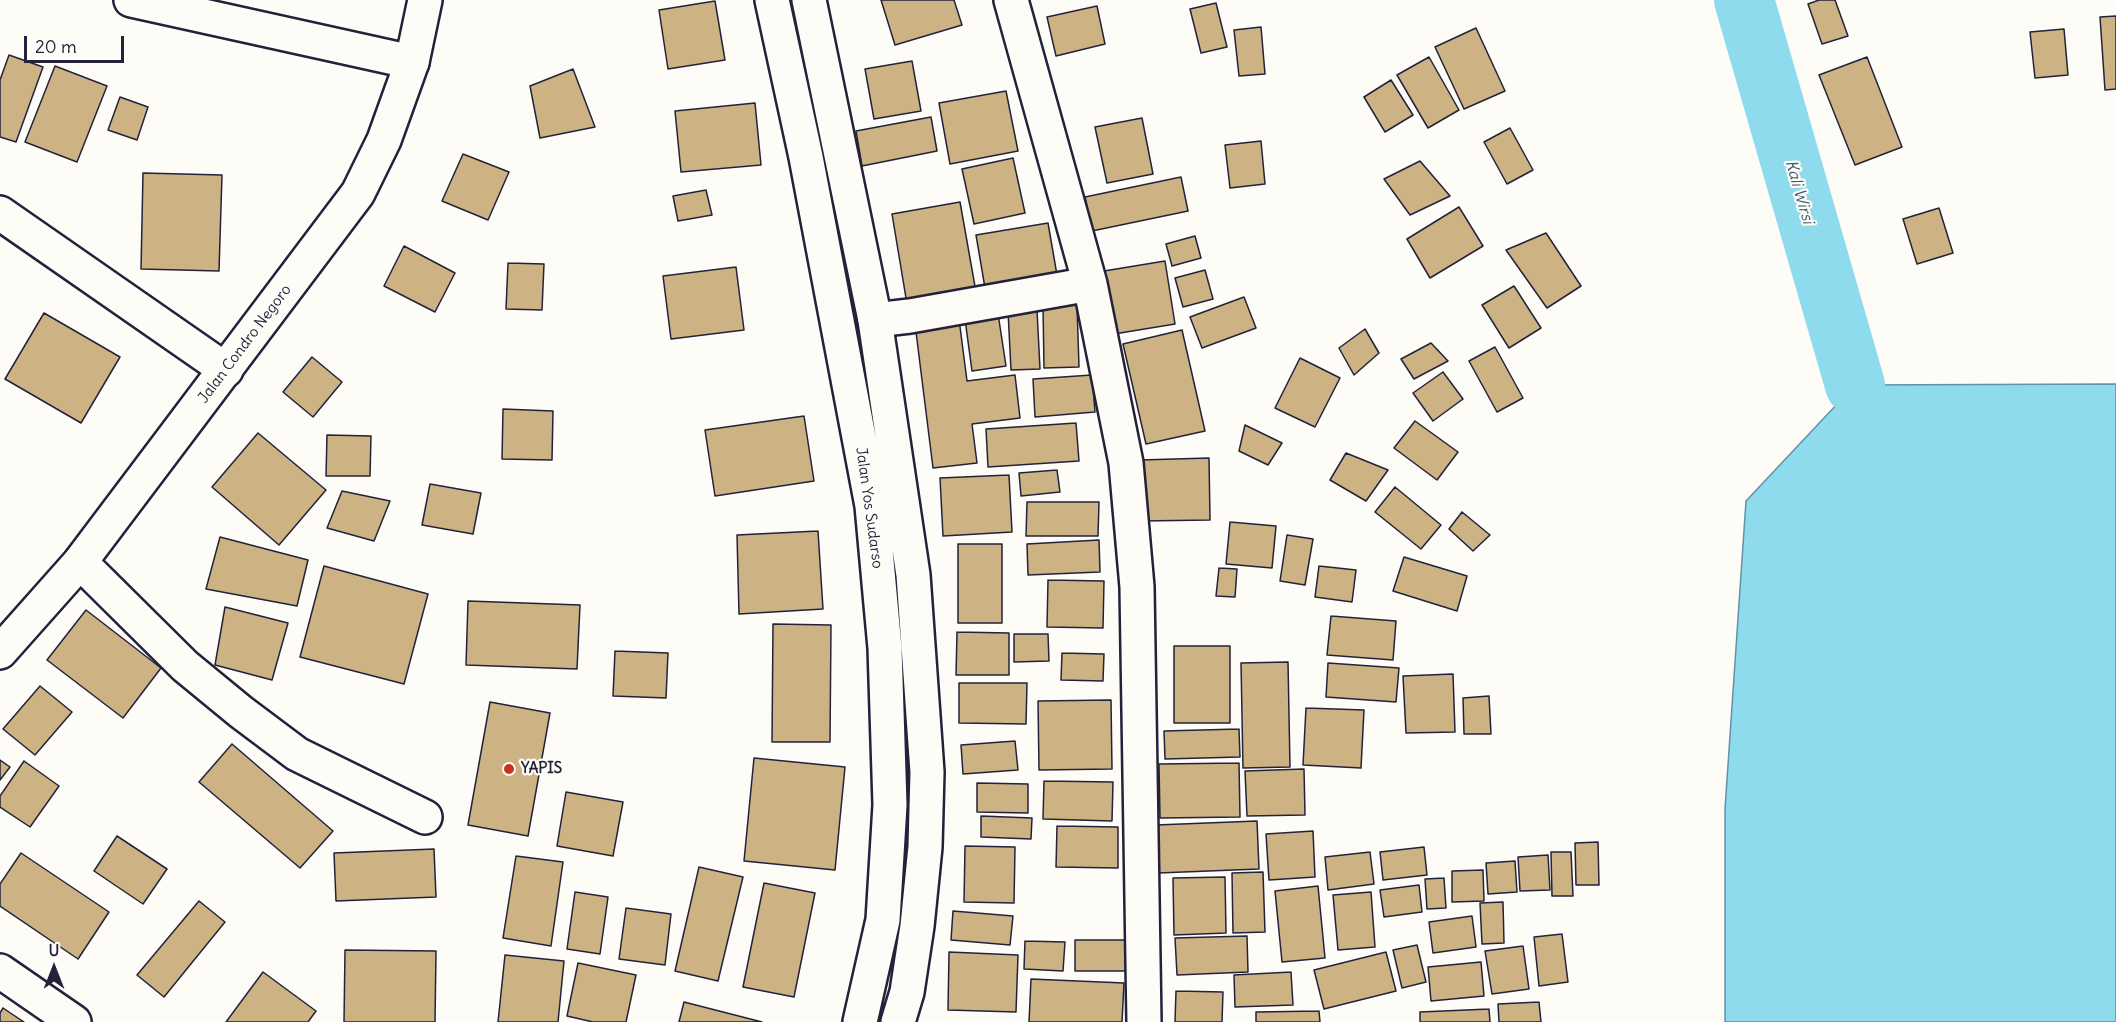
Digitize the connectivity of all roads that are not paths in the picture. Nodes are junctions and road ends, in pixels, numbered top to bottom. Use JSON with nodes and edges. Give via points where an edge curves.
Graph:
{"nodes":[{"id":1,"x":131,"y":0,"type":"edge"},
{"id":2,"x":425,"y":0,"type":"edge"},
{"id":3,"x":1011,"y":0,"type":"edge"},
{"id":4,"x":811,"y":8,"type":"edge"},
{"id":5,"x":775,"y":13,"type":"edge"},
{"id":6,"x":412,"y":62,"type":"junction"},
{"id":7,"x":0,"y":213,"type":"edge"},
{"id":8,"x":1090,"y":284,"type":"junction"},
{"id":9,"x":875,"y":320,"type":"junction"},
{"id":10,"x":226,"y":370,"type":"junction"},
{"id":11,"x":80,"y":562,"type":"junction"},
{"id":12,"x":0,"y":652,"type":"edge"},
{"id":13,"x":424,"y":817,"type":"dead end"},
{"id":14,"x":0,"y":971,"type":"edge"},
{"id":15,"x":74,"y":1022,"type":"edge"},
{"id":16,"x":860,"y":1022,"type":"edge"},
{"id":17,"x":898,"y":1022,"type":"edge"},
{"id":18,"x":1144,"y":1022,"type":"edge"}],
"edges":[{"from":1,"to":6,"type":"main road"},
{"from":2,"to":6,"type":"main road","name":"Jalan Condro Negoro"},
{"from":3,"to":8,"type":"main road"},
{"from":4,"to":5,"type":"main road"},
{"from":4,"to":9,"type":"main road"},
{"from":5,"to":16,"type":"main road","name":"Jalan Yos Sudarso","via":[[872,506],[885,648],[890,805],[883,920]]},
{"from":6,"to":10,"type":"main road","name":"Jalan Condro Negoro","via":[[384,140],[358,193]]},
{"from":7,"to":10,"type":"main road"},
{"from":8,"to":9,"type":"main road"},
{"from":8,"to":18,"type":"main road","via":[[1126,463],[1137,587]]},
{"from":9,"to":17,"type":"main road","via":[[913,575],[927,772],[917,926],[907,992]]},
{"from":10,"to":11,"type":"main road","name":"Jalan Condro Negoro"},
{"from":11,"to":12,"type":"main road","name":"Jalan Condro Negoro"},
{"from":11,"to":13,"type":"main road","via":[[185,666],[297,754]]},
{"from":14,"to":15,"type":"main road"}]}
